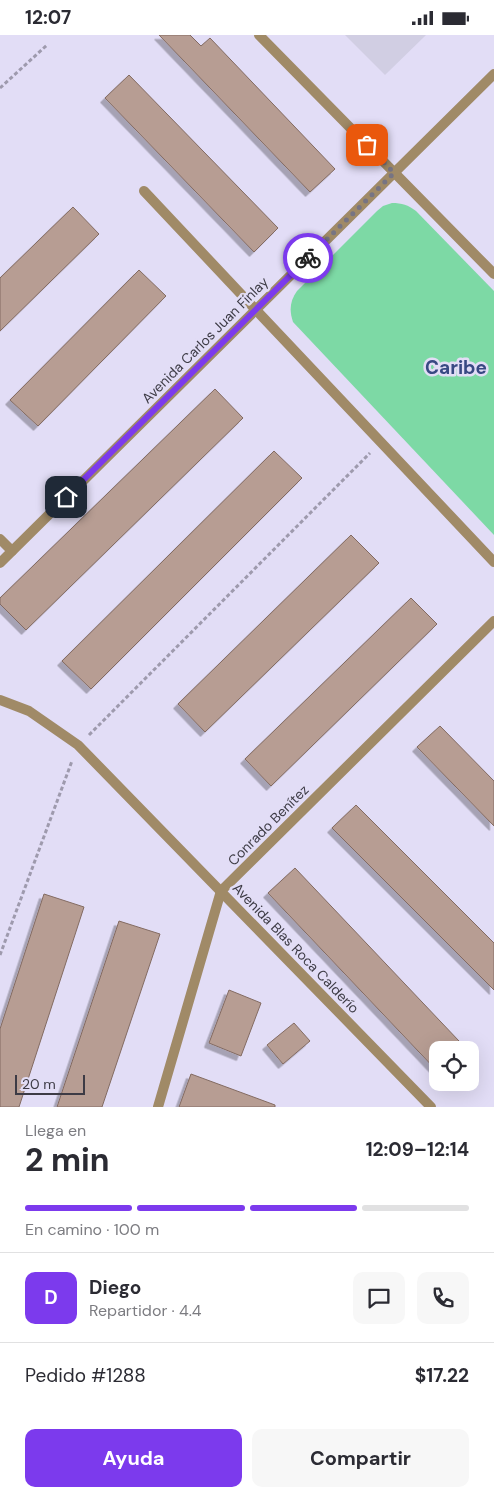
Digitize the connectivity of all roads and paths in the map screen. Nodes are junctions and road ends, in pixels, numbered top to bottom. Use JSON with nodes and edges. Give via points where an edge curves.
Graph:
{"nodes":[{"id":1,"x":259,"y":35,"type":"edge"},
{"id":2,"x":47,"y":45,"type":"dead end"},
{"id":3,"x":494,"y":74,"type":"edge"},
{"id":4,"x":0,"y":88,"type":"edge"},
{"id":5,"x":394,"y":173,"type":"junction"},
{"id":6,"x":144,"y":191,"type":"dead end"},
{"id":7,"x":494,"y":274,"type":"edge"},
{"id":8,"x":256,"y":309,"type":"junction"},
{"id":9,"x":381,"y":442,"type":"junction"},
{"id":10,"x":0,"y":539,"type":"edge"},
{"id":11,"x":12,"y":551,"type":"junction"},
{"id":12,"x":494,"y":562,"type":"edge"},
{"id":13,"x":0,"y":563,"type":"edge"},
{"id":14,"x":494,"y":621,"type":"edge"},
{"id":15,"x":0,"y":700,"type":"edge"},
{"id":16,"x":78,"y":745,"type":"junction"},
{"id":17,"x":221,"y":891,"type":"junction"},
{"id":18,"x":0,"y":955,"type":"edge"},
{"id":19,"x":158,"y":1107,"type":"edge"},
{"id":20,"x":431,"y":1107,"type":"edge"}],
"edges":[{"from":1,"to":5,"type":"street"},
{"from":2,"to":4,"type":"path"},
{"from":3,"to":5,"type":"street","name":"Avenida Carlos Juan Finlay"},
{"from":5,"to":7,"type":"street"},
{"from":5,"to":8,"type":"street","name":"Avenida Carlos Juan Finlay"},
{"from":6,"to":8,"type":"street"},
{"from":8,"to":9,"type":"street"},
{"from":8,"to":11,"type":"street","name":"Avenida Carlos Juan Finlay"},
{"from":9,"to":12,"type":"street"},
{"from":9,"to":16,"type":"path"},
{"from":10,"to":11,"type":"street"},
{"from":11,"to":13,"type":"street","name":"Avenida Carlos Juan Finlay"},
{"from":14,"to":17,"type":"street","name":"Conrado Benítez"},
{"from":15,"to":16,"type":"street","name":"Avenida Blas Roca Calderío","via":[[29,711]]},
{"from":16,"to":17,"type":"street","name":"Avenida Blas Roca Calderío"},
{"from":16,"to":18,"type":"path"},
{"from":17,"to":19,"type":"street","name":"Conrado Benítez"},
{"from":17,"to":20,"type":"street","name":"Avenida Blas Roca Calderío"}]}
